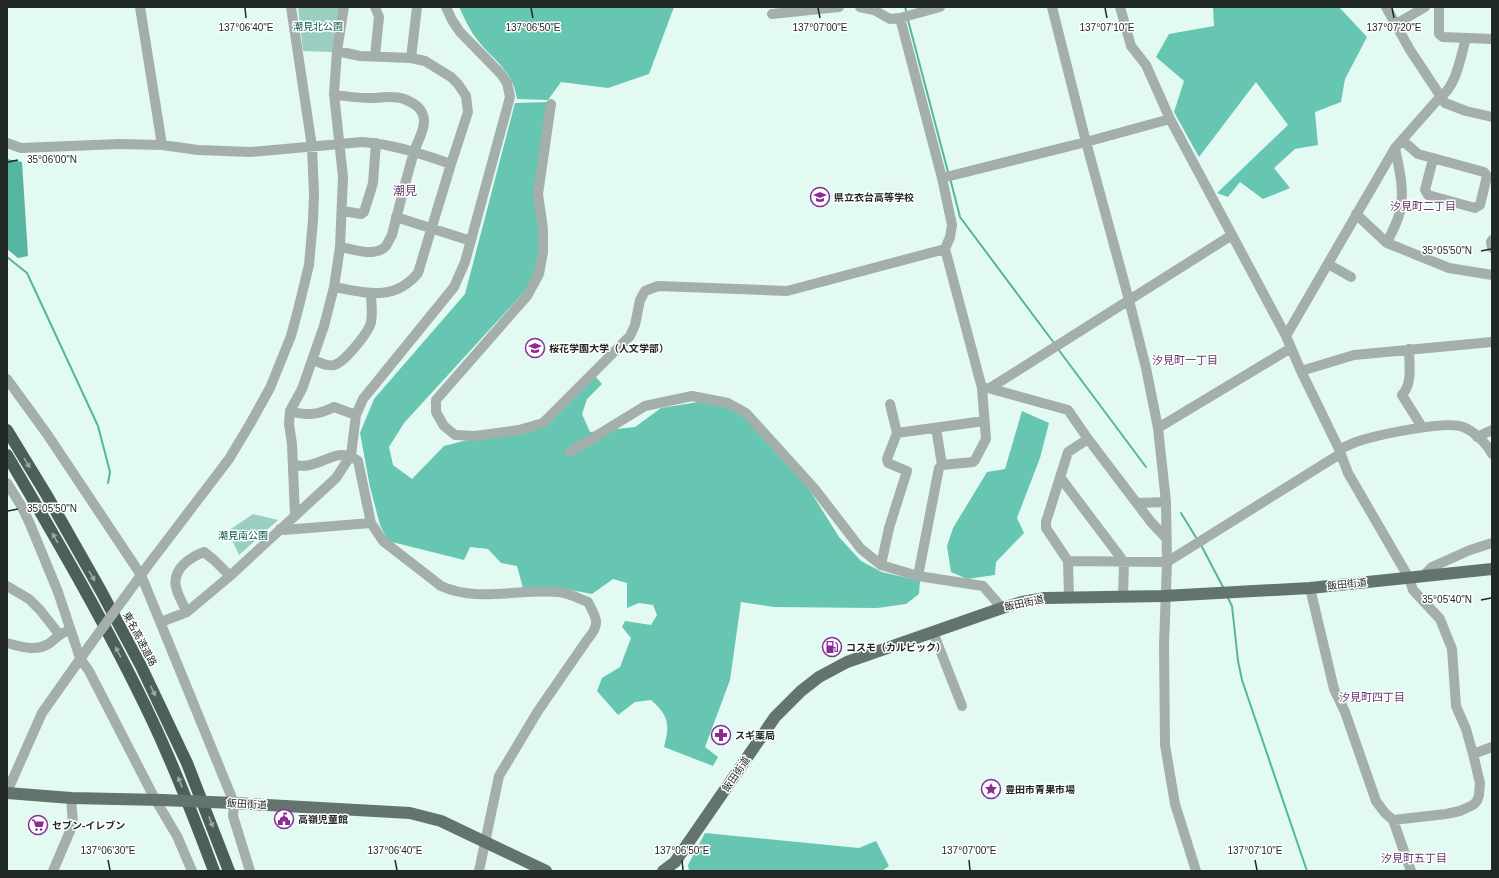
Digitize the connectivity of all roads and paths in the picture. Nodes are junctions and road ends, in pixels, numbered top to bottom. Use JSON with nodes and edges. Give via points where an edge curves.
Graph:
{"nodes":[{"id":1,"x":140,"y":7,"type":"edge"},
{"id":2,"x":291,"y":7,"type":"edge"},
{"id":3,"x":344,"y":7,"type":"edge"},
{"id":4,"x":375,"y":7,"type":"edge"},
{"id":5,"x":416,"y":7,"type":"edge"},
{"id":6,"x":446,"y":7,"type":"edge"},
{"id":7,"x":839,"y":7,"type":"edge"},
{"id":8,"x":860,"y":7,"type":"edge"},
{"id":9,"x":940,"y":7,"type":"edge"},
{"id":10,"x":1052,"y":7,"type":"edge"},
{"id":11,"x":1120,"y":7,"type":"edge"},
{"id":12,"x":1386,"y":7,"type":"edge"},
{"id":13,"x":1425,"y":7,"type":"edge"},
{"id":14,"x":1439,"y":7,"type":"edge"},
{"id":15,"x":772,"y":14,"type":"dead end"},
{"id":16,"x":900,"y":18,"type":"junction"},
{"id":17,"x":1396,"y":24,"type":"junction"},
{"id":18,"x":1466,"y":38,"type":"junction"},
{"id":19,"x":1492,"y":39,"type":"edge"},
{"id":20,"x":337,"y":51,"type":"junction"},
{"id":21,"x":375,"y":56,"type":"junction"},
{"id":22,"x":411,"y":58,"type":"junction"},
{"id":23,"x":334,"y":94,"type":"junction"},
{"id":24,"x":1440,"y":97,"type":"junction"},
{"id":25,"x":551,"y":104,"type":"dead end"},
{"id":26,"x":1492,"y":117,"type":"edge"},
{"id":27,"x":1170,"y":119,"type":"junction"},
{"id":28,"x":1402,"y":140,"type":"junction"},
{"id":29,"x":1086,"y":142,"type":"junction"},
{"id":30,"x":7,"y":143,"type":"edge"},
{"id":31,"x":376,"y":143,"type":"junction"},
{"id":32,"x":340,"y":144,"type":"junction"},
{"id":33,"x":162,"y":145,"type":"junction"},
{"id":34,"x":312,"y":147,"type":"junction"},
{"id":35,"x":1396,"y":148,"type":"junction"},
{"id":36,"x":414,"y":151,"type":"junction"},
{"id":37,"x":1433,"y":159,"type":"junction"},
{"id":38,"x":451,"y":164,"type":"junction"},
{"id":39,"x":942,"y":178,"type":"junction"},
{"id":40,"x":343,"y":211,"type":"junction"},
{"id":41,"x":1356,"y":214,"type":"junction"},
{"id":42,"x":396,"y":216,"type":"junction"},
{"id":43,"x":431,"y":229,"type":"junction"},
{"id":44,"x":1232,"y":235,"type":"junction"},
{"id":45,"x":1492,"y":240,"type":"edge"},
{"id":46,"x":471,"y":241,"type":"junction"},
{"id":47,"x":1387,"y":243,"type":"junction"},
{"id":48,"x":340,"y":246,"type":"junction"},
{"id":49,"x":1492,"y":248,"type":"edge"},
{"id":50,"x":945,"y":249,"type":"junction"},
{"id":51,"x":1328,"y":264,"type":"junction"},
{"id":52,"x":1492,"y":274,"type":"edge"},
{"id":53,"x":1351,"y":277,"type":"dead end"},
{"id":54,"x":334,"y":287,"type":"junction"},
{"id":55,"x":371,"y":294,"type":"junction"},
{"id":56,"x":1129,"y":300,"type":"junction"},
{"id":57,"x":1286,"y":336,"type":"junction"},
{"id":58,"x":1492,"y":342,"type":"edge"},
{"id":59,"x":1291,"y":348,"type":"junction"},
{"id":60,"x":1409,"y":349,"type":"junction"},
{"id":61,"x":313,"y":360,"type":"junction"},
{"id":62,"x":1301,"y":371,"type":"junction"},
{"id":63,"x":7,"y":379,"type":"edge"},
{"id":64,"x":986,"y":388,"type":"junction"},
{"id":65,"x":890,"y":404,"type":"dead end"},
{"id":66,"x":290,"y":411,"type":"junction"},
{"id":67,"x":356,"y":415,"type":"junction"},
{"id":68,"x":984,"y":421,"type":"junction"},
{"id":69,"x":1422,"y":427,"type":"junction"},
{"id":70,"x":936,"y":428,"type":"junction"},
{"id":71,"x":1158,"y":428,"type":"junction"},
{"id":72,"x":7,"y":430,"type":"edge"},
{"id":73,"x":1492,"y":430,"type":"edge"},
{"id":74,"x":897,"y":433,"type":"junction"},
{"id":75,"x":1477,"y":437,"type":"junction"},
{"id":76,"x":1088,"y":439,"type":"junction"},
{"id":77,"x":570,"y":452,"type":"dead end"},
{"id":78,"x":1340,"y":452,"type":"junction"},
{"id":79,"x":1492,"y":454,"type":"edge"},
{"id":80,"x":7,"y":455,"type":"edge"},
{"id":81,"x":351,"y":455,"type":"junction"},
{"id":82,"x":293,"y":465,"type":"junction"},
{"id":83,"x":942,"y":465,"type":"junction"},
{"id":84,"x":1060,"y":477,"type":"junction"},
{"id":85,"x":7,"y":483,"type":"edge"},
{"id":86,"x":1166,"y":502,"type":"junction"},
{"id":87,"x":1137,"y":503,"type":"junction"},
{"id":88,"x":295,"y":515,"type":"junction"},
{"id":89,"x":371,"y":523,"type":"junction"},
{"id":90,"x":280,"y":529,"type":"junction"},
{"id":91,"x":1166,"y":538,"type":"junction"},
{"id":92,"x":1492,"y":543,"type":"edge"},
{"id":93,"x":1068,"y":561,"type":"junction"},
{"id":94,"x":1124,"y":562,"type":"junction"},
{"id":95,"x":1166,"y":562,"type":"junction"},
{"id":96,"x":881,"y":565,"type":"junction"},
{"id":97,"x":1492,"y":569,"type":"edge"},
{"id":98,"x":141,"y":575,"type":"junction"},
{"id":99,"x":230,"y":576,"type":"junction"},
{"id":100,"x":918,"y":576,"type":"junction"},
{"id":101,"x":1422,"y":577,"type":"junction"},
{"id":102,"x":1409,"y":578,"type":"junction"},
{"id":103,"x":7,"y":586,"type":"edge"},
{"id":104,"x":1310,"y":588,"type":"junction"},
{"id":105,"x":1123,"y":596,"type":"junction"},
{"id":106,"x":1164,"y":596,"type":"junction"},
{"id":107,"x":1069,"y":597,"type":"junction"},
{"id":108,"x":1002,"y":608,"type":"junction"},
{"id":109,"x":187,"y":612,"type":"junction"},
{"id":110,"x":161,"y":622,"type":"junction"},
{"id":111,"x":70,"y":630,"type":"junction"},
{"id":112,"x":933,"y":632,"type":"junction"},
{"id":113,"x":59,"y":634,"type":"junction"},
{"id":114,"x":7,"y":643,"type":"edge"},
{"id":115,"x":80,"y":658,"type":"junction"},
{"id":116,"x":962,"y":706,"type":"dead end"},
{"id":117,"x":1492,"y":747,"type":"edge"},
{"id":118,"x":1473,"y":754,"type":"junction"},
{"id":119,"x":7,"y":793,"type":"edge"},
{"id":120,"x":70,"y":798,"type":"junction"},
{"id":121,"x":159,"y":799,"type":"junction"},
{"id":122,"x":234,"y":803,"type":"junction"},
{"id":123,"x":1393,"y":820,"type":"junction"},
{"id":124,"x":486,"y":842,"type":"junction"},
{"id":125,"x":53,"y":871,"type":"edge"},
{"id":126,"x":192,"y":871,"type":"edge"},
{"id":127,"x":214,"y":871,"type":"edge"},
{"id":128,"x":229,"y":871,"type":"edge"},
{"id":129,"x":250,"y":871,"type":"edge"},
{"id":130,"x":479,"y":871,"type":"edge"},
{"id":131,"x":546,"y":871,"type":"edge"},
{"id":132,"x":663,"y":871,"type":"edge"},
{"id":133,"x":1196,"y":871,"type":"edge"},
{"id":134,"x":1411,"y":871,"type":"edge"}],
"edges":[{"from":1,"to":33,"type":"street"},
{"from":2,"to":34,"type":"street"},
{"from":3,"to":20,"type":"street"},
{"from":4,"to":21,"type":"street","via":[[379,17]]},
{"from":5,"to":22,"type":"street"},
{"from":6,"to":46,"type":"street","via":[[460,32],[501,74],[510,97]]},
{"from":7,"to":15,"type":"street"},
{"from":8,"to":16,"type":"street","via":[[874,10],[890,19]]},
{"from":9,"to":16,"type":"street"},
{"from":10,"to":29,"type":"street"},
{"from":11,"to":27,"type":"street","via":[[1131,46],[1146,65]]},
{"from":12,"to":17,"type":"street"},
{"from":13,"to":17,"type":"street"},
{"from":14,"to":18,"type":"street","via":[[1439,34],[1443,37]]},
{"from":16,"to":39,"type":"street"},
{"from":17,"to":24,"type":"street"},
{"from":18,"to":19,"type":"street"},
{"from":18,"to":24,"type":"street","via":[[1452,83]]},
{"from":20,"to":21,"type":"street"},
{"from":20,"to":23,"type":"street"},
{"from":21,"to":22,"type":"street"},
{"from":22,"to":38,"type":"street","via":[[425,61],[443,71],[458,84],[466,96],[468,112]]},
{"from":23,"to":32,"type":"street"},
{"from":23,"to":36,"type":"street","via":[[354,98],[390,96],[414,103],[420,109],[424,126]]},
{"from":24,"to":26,"type":"street","via":[[1445,103]]},
{"from":24,"to":28,"type":"street"},
{"from":25,"to":50,"type":"street","via":[[538,194],[543,229],[543,252],[539,274],[527,296],[436,400],[436,412],[444,426],[455,435],[475,436],[519,430],[543,423],[630,336],[645,291],[658,286],[786,292]]},
{"from":27,"to":29,"type":"street"},
{"from":27,"to":44,"type":"street"},
{"from":28,"to":35,"type":"street"},
{"from":28,"to":37,"type":"street","via":[[1418,154]]},
{"from":29,"to":39,"type":"street"},
{"from":29,"to":56,"type":"street"},
{"from":30,"to":33,"type":"street","via":[[21,148]]},
{"from":31,"to":32,"type":"street"},
{"from":31,"to":36,"type":"street"},
{"from":31,"to":40,"type":"street","via":[[373,182],[364,212],[362,214]]},
{"from":32,"to":34,"type":"street"},
{"from":32,"to":40,"type":"street"},
{"from":33,"to":34,"type":"street","via":[[225,152]]},
{"from":34,"to":98,"type":"street","via":[[313,220],[308,265],[291,336],[267,396],[229,459]]},
{"from":35,"to":41,"type":"street"},
{"from":35,"to":47,"type":"street","via":[[1401,205]]},
{"from":36,"to":38,"type":"street"},
{"from":36,"to":42,"type":"street"},
{"from":37,"to":37,"type":"street","via":[[1484,172],[1487,176],[1480,205],[1475,208],[1428,196],[1425,190]]},
{"from":38,"to":43,"type":"street"},
{"from":39,"to":50,"type":"street","via":[[952,225]]},
{"from":40,"to":48,"type":"street"},
{"from":41,"to":47,"type":"street"},
{"from":41,"to":51,"type":"street"},
{"from":42,"to":43,"type":"street"},
{"from":42,"to":48,"type":"street","via":[[392,235],[381,249],[367,252]]},
{"from":43,"to":46,"type":"street"},
{"from":43,"to":55,"type":"street","via":[[421,265],[414,278],[398,290]]},
{"from":44,"to":56,"type":"street"},
{"from":44,"to":57,"type":"street"},
{"from":45,"to":49,"type":"street"},
{"from":46,"to":67,"type":"street","via":[[454,287],[363,399]]},
{"from":47,"to":52,"type":"street","via":[[1449,268]]},
{"from":48,"to":54,"type":"street"},
{"from":50,"to":64,"type":"street"},
{"from":51,"to":53,"type":"street"},
{"from":51,"to":57,"type":"street"},
{"from":54,"to":55,"type":"street"},
{"from":54,"to":61,"type":"street"},
{"from":55,"to":61,"type":"street","via":[[372,317],[369,328],[343,361],[328,366]]},
{"from":56,"to":64,"type":"street"},
{"from":56,"to":71,"type":"street"},
{"from":57,"to":59,"type":"street"},
{"from":58,"to":60,"type":"street"},
{"from":59,"to":62,"type":"street"},
{"from":59,"to":71,"type":"street"},
{"from":60,"to":62,"type":"street","via":[[1354,355]]},
{"from":60,"to":69,"type":"street","via":[[1409,382],[1402,395]]},
{"from":61,"to":66,"type":"street"},
{"from":62,"to":78,"type":"street"},
{"from":63,"to":98,"type":"street"},
{"from":64,"to":68,"type":"street"},
{"from":64,"to":76,"type":"street","via":[[1068,410]]},
{"from":65,"to":74,"type":"street"},
{"from":66,"to":67,"type":"street","via":[[304,415],[324,412],[334,407]]},
{"from":66,"to":82,"type":"street"},
{"from":67,"to":81,"type":"street"},
{"from":68,"to":70,"type":"street"},
{"from":68,"to":83,"type":"street","via":[[986,439],[975,460]]},
{"from":69,"to":75,"type":"street","via":[[1454,425],[1464,427]]},
{"from":69,"to":78,"type":"street","via":[[1360,441]]},
{"from":70,"to":74,"type":"street"},
{"from":70,"to":83,"type":"street"},
{"from":71,"to":86,"type":"street"},
{"from":72,"to":128,"type":"highway","name":"東名高速道路","one_way":true,"via":[[46,494],[141,666],[187,763]]},
{"from":73,"to":75,"type":"street"},
{"from":74,"to":96,"type":"street","via":[[887,459],[888,463],[907,470],[889,528]]},
{"from":75,"to":79,"type":"street"},
{"from":76,"to":84,"type":"street","via":[[1068,452]]},
{"from":76,"to":87,"type":"street"},
{"from":77,"to":96,"type":"street","via":[[645,406],[692,396],[728,403],[746,413],[761,428],[814,488],[860,549]]},
{"from":78,"to":95,"type":"street"},
{"from":78,"to":102,"type":"street","via":[[1348,473]]},
{"from":127,"to":80,"type":"highway","one_way":true,"via":[[173,766],[128,672],[89,597]]},
{"from":81,"to":82,"type":"street","via":[[342,454],[308,466]]},
{"from":81,"to":88,"type":"street","via":[[336,478]]},
{"from":81,"to":89,"type":"street","via":[[358,461]]},
{"from":82,"to":88,"type":"street"},
{"from":83,"to":100,"type":"street","via":[[939,468]]},
{"from":84,"to":93,"type":"street","via":[[1046,528]]},
{"from":84,"to":94,"type":"street"},
{"from":85,"to":111,"type":"street","via":[[30,524],[58,592]]},
{"from":86,"to":87,"type":"street"},
{"from":86,"to":91,"type":"street"},
{"from":87,"to":91,"type":"street"},
{"from":88,"to":90,"type":"street"},
{"from":89,"to":90,"type":"street"},
{"from":89,"to":124,"type":"street","via":[[383,541],[437,583],[452,591],[473,595],[560,592],[588,602],[594,614],[594,632],[538,710],[498,776]]},
{"from":90,"to":99,"type":"street"},
{"from":91,"to":95,"type":"street"},
{"from":92,"to":101,"type":"street","via":[[1432,567]]},
{"from":93,"to":94,"type":"street"},
{"from":93,"to":107,"type":"street"},
{"from":94,"to":95,"type":"street"},
{"from":94,"to":105,"type":"street"},
{"from":95,"to":106,"type":"street"},
{"from":96,"to":100,"type":"street"},
{"from":97,"to":101,"type":"main road","name":"飯田街道"},
{"from":98,"to":110,"type":"street"},
{"from":98,"to":115,"type":"street","bridge":true},
{"from":99,"to":109,"type":"street"},
{"from":99,"to":109,"type":"street","via":[[204,552],[195,555],[175,577]]},
{"from":100,"to":108,"type":"street","via":[[983,586]]},
{"from":101,"to":102,"type":"main road","name":"飯田街道"},
{"from":102,"to":104,"type":"main road","name":"飯田街道"},
{"from":102,"to":118,"type":"street","via":[[1413,590],[1440,619],[1446,631],[1452,649],[1456,706]]},
{"from":103,"to":113,"type":"street","via":[[29,599]]},
{"from":104,"to":106,"type":"main road","name":"飯田街道"},
{"from":104,"to":123,"type":"street","via":[[1334,689],[1345,712],[1376,801]]},
{"from":105,"to":106,"type":"main road","name":"飯田街道"},
{"from":105,"to":107,"type":"main road","name":"飯田街道"},
{"from":106,"to":133,"type":"street","via":[[1165,745],[1175,804]]},
{"from":107,"to":108,"type":"main road","name":"飯田街道","via":[[1045,598]]},
{"from":108,"to":112,"type":"main road","name":"飯田街道"},
{"from":109,"to":110,"type":"street"},
{"from":110,"to":122,"type":"street"},
{"from":111,"to":113,"type":"street"},
{"from":111,"to":115,"type":"street"},
{"from":112,"to":116,"type":"street"},
{"from":112,"to":132,"type":"main road","name":"飯田街道","via":[[847,662],[819,677],[801,691],[776,717],[675,862]]},
{"from":113,"to":114,"type":"street","via":[[52,642],[36,649]]},
{"from":115,"to":119,"type":"street","via":[[42,713]]},
{"from":115,"to":121,"type":"street"},
{"from":117,"to":118,"type":"street"},
{"from":118,"to":123,"type":"street","via":[[1480,783],[1477,801],[1473,806],[1446,814]]},
{"from":119,"to":120,"type":"main road","name":"飯田街道"},
{"from":120,"to":121,"type":"main road","name":"飯田街道"},
{"from":120,"to":125,"type":"street","via":[[73,824]]},
{"from":121,"to":122,"type":"main road","name":"飯田街道","bridge":true},
{"from":121,"to":126,"type":"street"},
{"from":122,"to":124,"type":"main road","name":"飯田街道","via":[[410,812],[441,821]]},
{"from":122,"to":129,"type":"street","via":[[233,816]]},
{"from":123,"to":134,"type":"street"},
{"from":124,"to":130,"type":"street"},
{"from":124,"to":131,"type":"main road","name":"飯田街道"}]}
